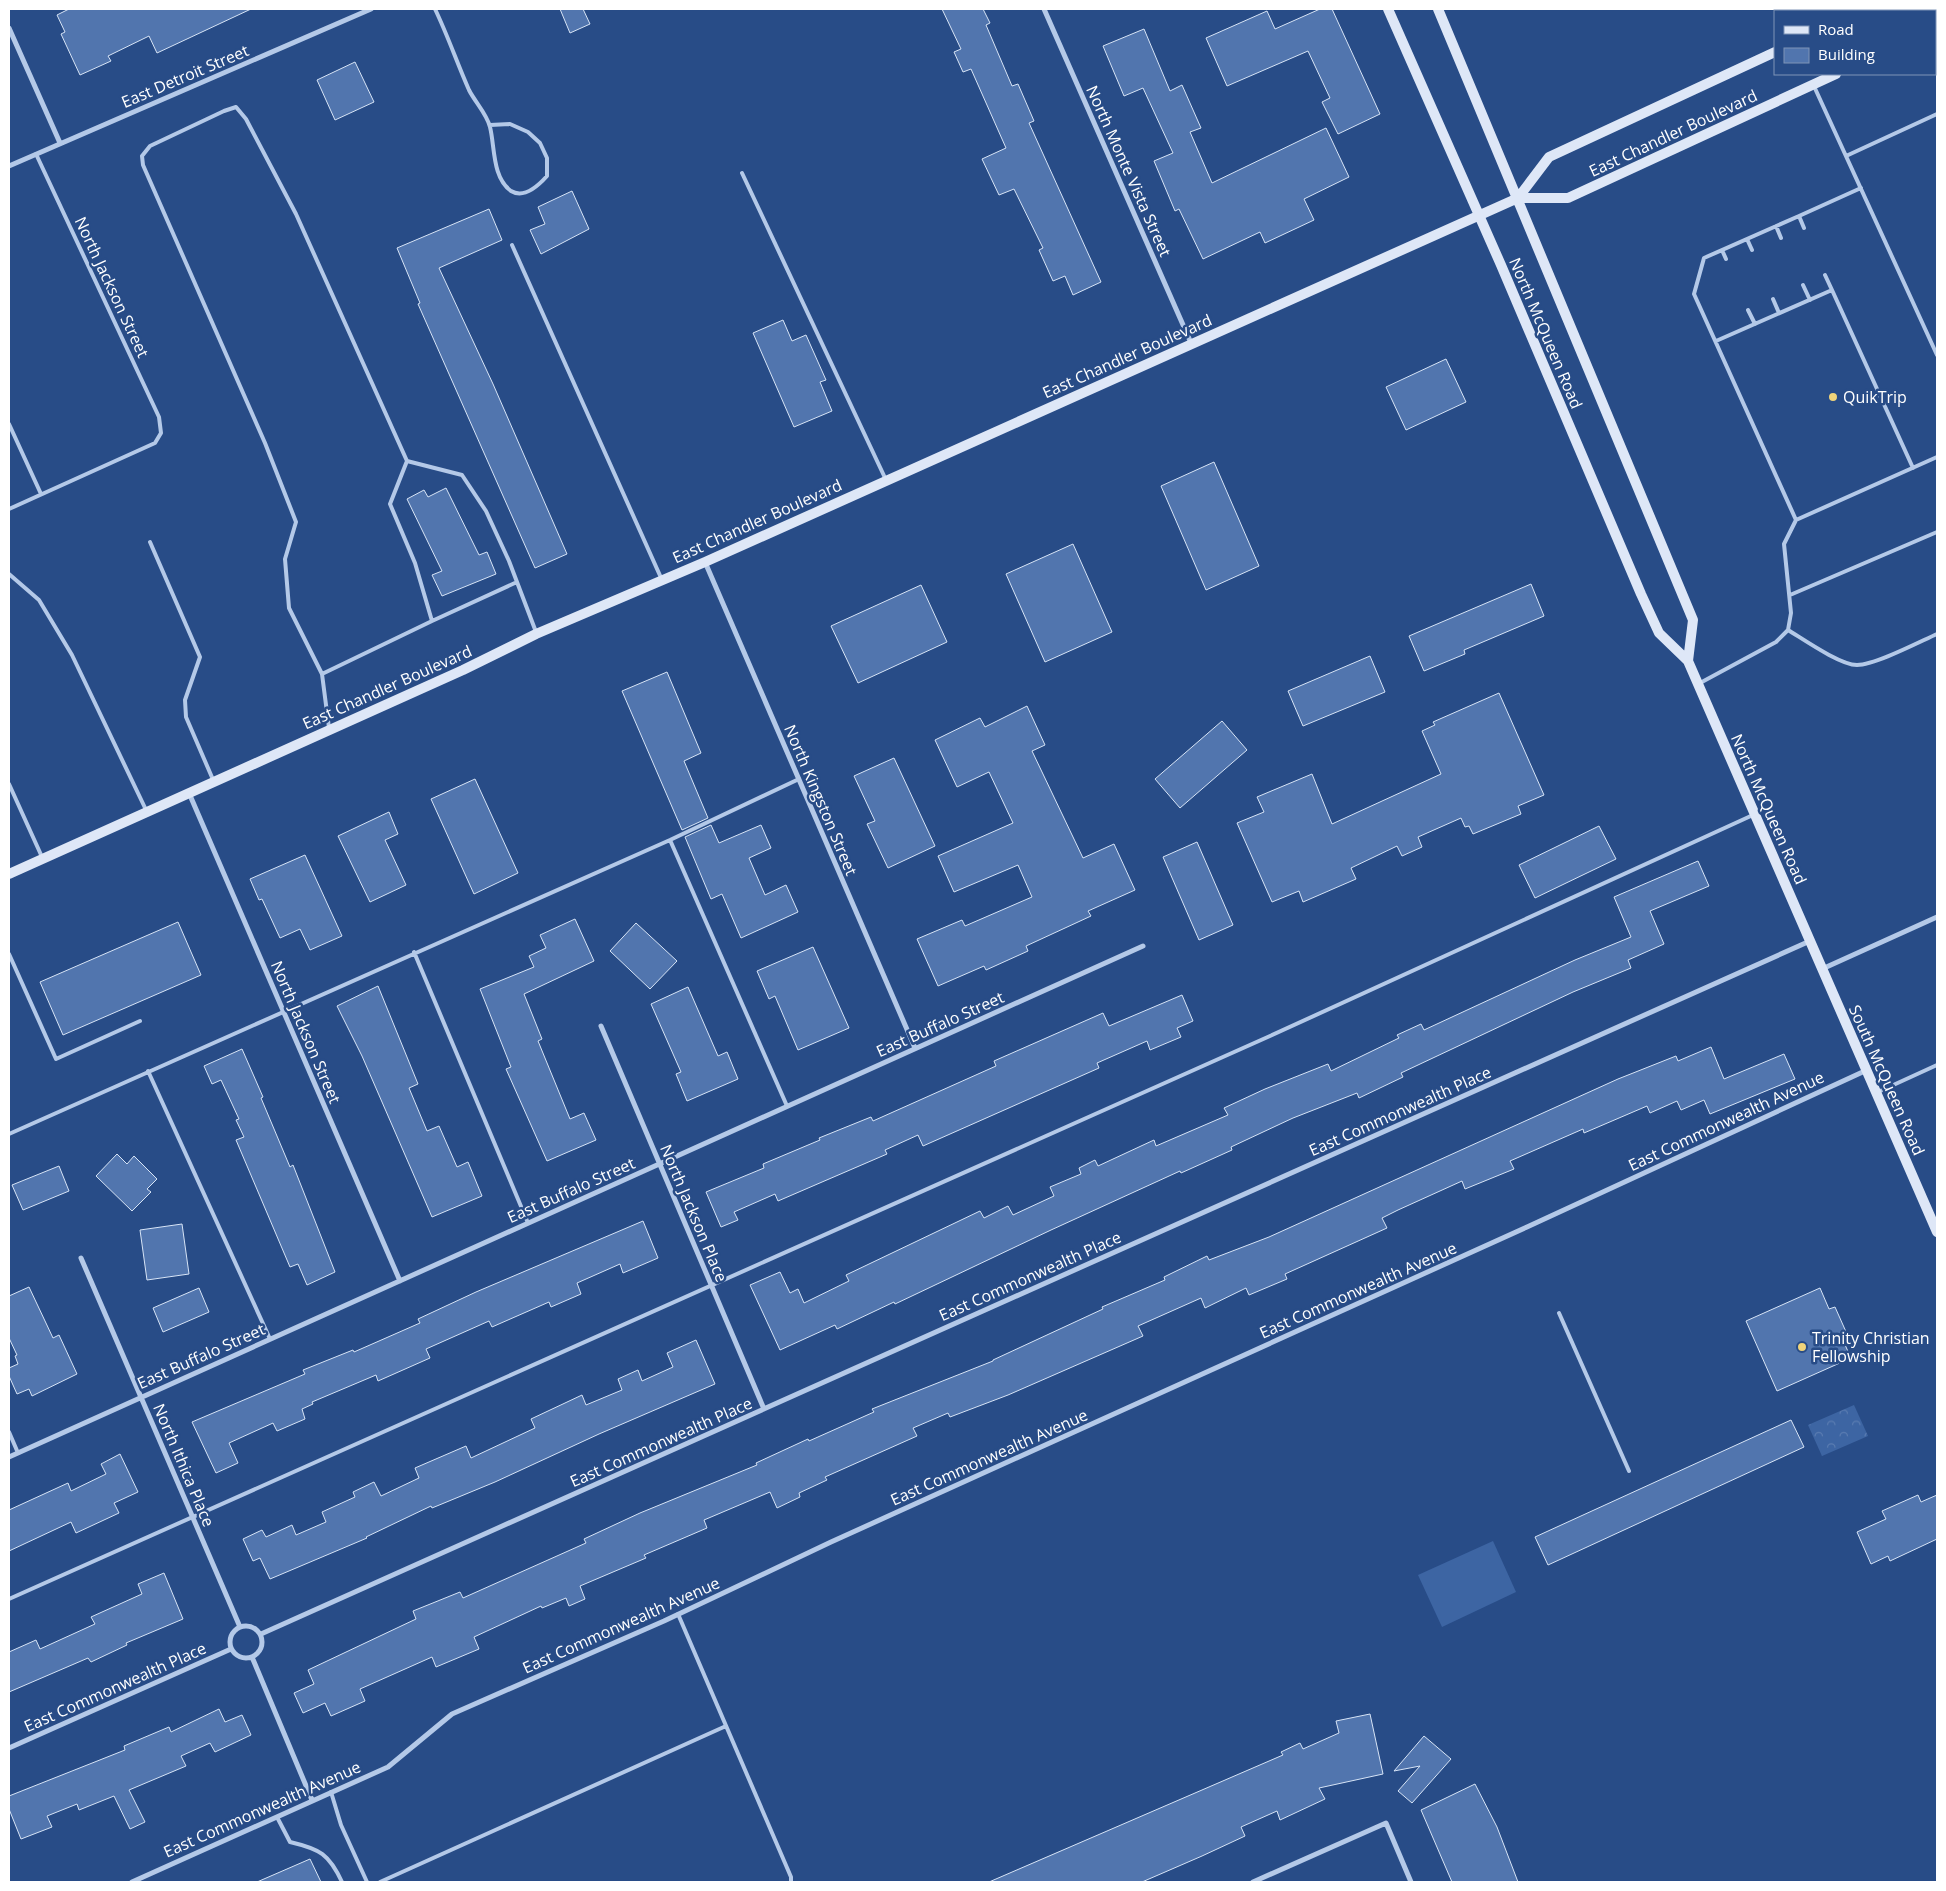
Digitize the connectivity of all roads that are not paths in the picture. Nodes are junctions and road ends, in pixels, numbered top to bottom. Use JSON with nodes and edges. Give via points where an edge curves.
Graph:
{"nodes":[{"id":1,"x":371,"y":9,"type":"edge"},
{"id":2,"x":435,"y":9,"type":"edge"},
{"id":3,"x":1044,"y":9,"type":"edge"},
{"id":4,"x":1388,"y":9,"type":"edge"},
{"id":5,"x":1438,"y":9,"type":"edge"},
{"id":6,"x":9,"y":28,"type":"edge"},
{"id":7,"x":1774,"y":52,"type":"edge"},
{"id":8,"x":1834,"y":75,"type":"edge"},
{"id":9,"x":1813,"y":84,"type":"junction"},
{"id":10,"x":1937,"y":114,"type":"edge"},
{"id":11,"x":490,"y":125,"type":"junction"},
{"id":12,"x":60,"y":143,"type":"junction"},
{"id":13,"x":36,"y":154,"type":"junction"},
{"id":14,"x":1846,"y":156,"type":"junction"},
{"id":15,"x":9,"y":166,"type":"edge"},
{"id":16,"x":742,"y":173,"type":"dead end"},
{"id":17,"x":1861,"y":188,"type":"junction"},
{"id":18,"x":1518,"y":198,"type":"junction"},
{"id":19,"x":1479,"y":216,"type":"junction"},
{"id":20,"x":1799,"y":216,"type":"junction"},
{"id":21,"x":1776,"y":226,"type":"junction"},
{"id":22,"x":1804,"y":228,"type":"dead end"},
{"id":23,"x":1781,"y":238,"type":"dead end"},
{"id":24,"x":1747,"y":239,"type":"junction"},
{"id":25,"x":512,"y":245,"type":"dead end"},
{"id":26,"x":1722,"y":250,"type":"junction"},
{"id":27,"x":1752,"y":250,"type":"dead end"},
{"id":28,"x":1726,"y":259,"type":"dead end"},
{"id":29,"x":1825,"y":275,"type":"dead end"},
{"id":30,"x":1803,"y":286,"type":"dead end"},
{"id":31,"x":1832,"y":290,"type":"junction"},
{"id":32,"x":1773,"y":299,"type":"dead end"},
{"id":33,"x":1810,"y":300,"type":"junction"},
{"id":34,"x":1748,"y":310,"type":"dead end"},
{"id":35,"x":1779,"y":313,"type":"junction"},
{"id":36,"x":1755,"y":324,"type":"junction"},
{"id":37,"x":1716,"y":341,"type":"junction"},
{"id":38,"x":1191,"y":343,"type":"junction"},
{"id":39,"x":1936,"y":349,"type":"edge"},
{"id":40,"x":1937,"y":355,"type":"edge"},
{"id":41,"x":9,"y":424,"type":"edge"},
{"id":42,"x":1937,"y":457,"type":"edge"},
{"id":43,"x":407,"y":461,"type":"junction"},
{"id":44,"x":1913,"y":468,"type":"junction"},
{"id":45,"x":886,"y":480,"type":"junction"},
{"id":46,"x":41,"y":494,"type":"junction"},
{"id":47,"x":9,"y":509,"type":"edge"},
{"id":48,"x":1796,"y":520,"type":"junction"},
{"id":49,"x":1937,"y":532,"type":"edge"},
{"id":50,"x":150,"y":542,"type":"dead end"},
{"id":51,"x":704,"y":562,"type":"junction"},
{"id":52,"x":9,"y":574,"type":"edge"},
{"id":53,"x":662,"y":580,"type":"junction"},
{"id":54,"x":517,"y":582,"type":"junction"},
{"id":55,"x":1790,"y":594,"type":"junction"},
{"id":56,"x":432,"y":620,"type":"junction"},
{"id":57,"x":1788,"y":630,"type":"junction"},
{"id":58,"x":536,"y":634,"type":"junction"},
{"id":59,"x":1937,"y":634,"type":"edge"},
{"id":60,"x":1688,"y":661,"type":"junction"},
{"id":61,"x":322,"y":674,"type":"junction"},
{"id":62,"x":1698,"y":684,"type":"junction"},
{"id":63,"x":329,"y":730,"type":"junction"},
{"id":64,"x":799,"y":779,"type":"junction"},
{"id":65,"x":214,"y":782,"type":"junction"},
{"id":66,"x":9,"y":784,"type":"edge"},
{"id":67,"x":189,"y":793,"type":"junction"},
{"id":68,"x":147,"y":812,"type":"junction"},
{"id":69,"x":1755,"y":814,"type":"junction"},
{"id":70,"x":670,"y":840,"type":"junction"},
{"id":71,"x":42,"y":859,"type":"junction"},
{"id":72,"x":9,"y":874,"type":"edge"},
{"id":73,"x":1937,"y":917,"type":"edge"},
{"id":74,"x":1810,"y":941,"type":"junction"},
{"id":75,"x":1143,"y":946,"type":"dead end"},
{"id":76,"x":414,"y":952,"type":"junction"},
{"id":77,"x":9,"y":954,"type":"edge"},
{"id":78,"x":1822,"y":968,"type":"junction"},
{"id":79,"x":283,"y":1011,"type":"junction"},
{"id":80,"x":140,"y":1021,"type":"dead end"},
{"id":81,"x":601,"y":1026,"type":"dead end"},
{"id":82,"x":915,"y":1048,"type":"junction"},
{"id":83,"x":1937,"y":1065,"type":"edge"},
{"id":84,"x":1867,"y":1070,"type":"junction"},
{"id":85,"x":148,"y":1071,"type":"junction"},
{"id":86,"x":1876,"y":1092,"type":"junction"},
{"id":87,"x":787,"y":1106,"type":"junction"},
{"id":88,"x":9,"y":1134,"type":"edge"},
{"id":89,"x":660,"y":1164,"type":"junction"},
{"id":90,"x":528,"y":1223,"type":"junction"},
{"id":91,"x":1937,"y":1232,"type":"edge"},
{"id":92,"x":81,"y":1258,"type":"dead end"},
{"id":93,"x":400,"y":1281,"type":"junction"},
{"id":94,"x":712,"y":1286,"type":"junction"},
{"id":95,"x":1559,"y":1313,"type":"dead end"},
{"id":96,"x":270,"y":1340,"type":"junction"},
{"id":97,"x":141,"y":1397,"type":"junction"},
{"id":98,"x":764,"y":1409,"type":"junction"},
{"id":99,"x":9,"y":1432,"type":"edge"},
{"id":100,"x":18,"y":1453,"type":"junction"},
{"id":101,"x":9,"y":1457,"type":"edge"},
{"id":102,"x":1629,"y":1471,"type":"dead end"},
{"id":103,"x":193,"y":1519,"type":"junction"},
{"id":104,"x":9,"y":1599,"type":"edge"},
{"id":105,"x":678,"y":1614,"type":"junction"},
{"id":106,"x":240,"y":1627,"type":"junction"},
{"id":107,"x":261,"y":1634,"type":"junction"},
{"id":108,"x":231,"y":1649,"type":"junction"},
{"id":109,"x":252,"y":1657,"type":"junction"},
{"id":110,"x":726,"y":1726,"type":"junction"},
{"id":111,"x":9,"y":1748,"type":"edge"},
{"id":112,"x":331,"y":1792,"type":"junction"},
{"id":113,"x":312,"y":1800,"type":"junction"},
{"id":114,"x":276,"y":1817,"type":"junction"},
{"id":115,"x":132,"y":1882,"type":"edge"},
{"id":116,"x":342,"y":1882,"type":"edge"},
{"id":117,"x":367,"y":1882,"type":"edge"},
{"id":118,"x":380,"y":1882,"type":"edge"},
{"id":119,"x":791,"y":1882,"type":"edge"},
{"id":120,"x":1253,"y":1882,"type":"edge"},
{"id":121,"x":1411,"y":1882,"type":"edge"}],
"edges":[{"from":1,"to":12,"type":"street","name":"East Detroit Street"},
{"from":2,"to":11,"type":"lane","via":[[470,92]]},
{"from":3,"to":38,"type":"street","name":"North Monte Vista Street"},
{"from":4,"to":19,"type":"main road","name":"North McQueen Road"},
{"from":5,"to":18,"type":"main road","name":"North McQueen Road"},
{"from":6,"to":12,"type":"street"},
{"from":7,"to":18,"type":"main road","name":"East Chandler Boulevard","via":[[1548,157]]},
{"from":8,"to":9,"type":"main road","name":"East Chandler Boulevard"},
{"from":9,"to":14,"type":"lane"},
{"from":9,"to":18,"type":"main road","name":"East Chandler Boulevard","via":[[1568,198]]},
{"from":10,"to":14,"type":"lane"},
{"from":11,"to":11,"type":"lane","via":[[492,152],[502,180],[512,191],[520,193],[536,188],[547,176],[547,158],[540,143],[528,132],[510,124]]},
{"from":12,"to":13,"type":"street","name":"East Detroit Street"},
{"from":13,"to":15,"type":"street","name":"East Detroit Street"},
{"from":13,"to":46,"type":"lane","name":"North Jackson Street","via":[[159,417],[161,433],[155,443]]},
{"from":14,"to":17,"type":"lane"},
{"from":16,"to":45,"type":"lane"},
{"from":17,"to":20,"type":"lane"},
{"from":17,"to":39,"type":"lane"},
{"from":18,"to":19,"type":"main road","name":"East Chandler Boulevard"},
{"from":18,"to":60,"type":"main road","name":"North McQueen Road","via":[[1693,620]]},
{"from":19,"to":38,"type":"main road","name":"East Chandler Boulevard"},
{"from":19,"to":60,"type":"main road","name":"North McQueen Road","via":[[1659,633]]},
{"from":20,"to":21,"type":"lane"},
{"from":20,"to":22,"type":"lane"},
{"from":21,"to":23,"type":"lane"},
{"from":21,"to":24,"type":"lane"},
{"from":24,"to":26,"type":"lane"},
{"from":24,"to":27,"type":"lane"},
{"from":25,"to":53,"type":"lane"},
{"from":26,"to":28,"type":"lane"},
{"from":26,"to":37,"type":"lane","via":[[1704,258],[1694,294]]},
{"from":29,"to":31,"type":"lane"},
{"from":30,"to":33,"type":"lane"},
{"from":31,"to":33,"type":"lane"},
{"from":31,"to":44,"type":"lane"},
{"from":32,"to":35,"type":"lane"},
{"from":33,"to":35,"type":"lane"},
{"from":34,"to":36,"type":"lane"},
{"from":35,"to":36,"type":"lane"},
{"from":36,"to":37,"type":"lane"},
{"from":37,"to":48,"type":"lane"},
{"from":38,"to":45,"type":"main road","name":"East Chandler Boulevard"},
{"from":39,"to":40,"type":"lane"},
{"from":41,"to":46,"type":"lane"},
{"from":42,"to":44,"type":"lane"},
{"from":43,"to":54,"type":"lane","via":[[462,475],[486,511]]},
{"from":43,"to":56,"type":"lane","via":[[390,504],[415,563]]},
{"from":43,"to":61,"type":"lane","via":[[296,214],[246,119],[236,108],[224,111],[150,146],[142,156],[143,165],[265,443],[296,522],[285,559],[289,608]]},
{"from":44,"to":48,"type":"lane"},
{"from":45,"to":51,"type":"main road","name":"East Chandler Boulevard"},
{"from":46,"to":47,"type":"lane"},
{"from":48,"to":55,"type":"lane","via":[[1784,544]]},
{"from":49,"to":55,"type":"lane"},
{"from":50,"to":65,"type":"lane","via":[[200,657],[185,700],[186,717]]},
{"from":51,"to":53,"type":"main road","name":"East Chandler Boulevard"},
{"from":51,"to":64,"type":"street","name":"North Kingston Street"},
{"from":52,"to":68,"type":"lane","via":[[39,600],[72,655]]},
{"from":53,"to":58,"type":"main road","name":"East Chandler Boulevard"},
{"from":54,"to":56,"type":"lane"},
{"from":54,"to":58,"type":"lane"},
{"from":55,"to":57,"type":"lane","via":[[1792,613]]},
{"from":56,"to":61,"type":"lane"},
{"from":57,"to":59,"type":"lane","via":[[1835,658],[1857,665],[1877,660]]},
{"from":57,"to":62,"type":"lane","via":[[1776,642]]},
{"from":58,"to":63,"type":"main road","name":"East Chandler Boulevard"},
{"from":60,"to":62,"type":"main road","name":"North McQueen Road"},
{"from":61,"to":63,"type":"lane"},
{"from":62,"to":69,"type":"main road","name":"North McQueen Road"},
{"from":63,"to":65,"type":"main road","name":"East Chandler Boulevard"},
{"from":64,"to":70,"type":"lane"},
{"from":64,"to":82,"type":"street","name":"North Kingston Street"},
{"from":65,"to":67,"type":"main road","name":"East Chandler Boulevard"},
{"from":66,"to":71,"type":"lane"},
{"from":67,"to":68,"type":"main road","name":"East Chandler Boulevard"},
{"from":67,"to":79,"type":"street","name":"North Jackson Street"},
{"from":68,"to":71,"type":"main road","name":"East Chandler Boulevard"},
{"from":69,"to":74,"type":"main road","name":"North McQueen Road"},
{"from":69,"to":94,"type":"lane"},
{"from":70,"to":76,"type":"lane"},
{"from":70,"to":87,"type":"lane"},
{"from":71,"to":72,"type":"main road","name":"East Chandler Boulevard"},
{"from":73,"to":78,"type":"street"},
{"from":74,"to":78,"type":"main road","name":"North McQueen Road"},
{"from":74,"to":98,"type":"street","name":"East Commonwealth Place"},
{"from":75,"to":82,"type":"street","name":"East Buffalo Street"},
{"from":76,"to":79,"type":"lane"},
{"from":76,"to":90,"type":"lane"},
{"from":77,"to":80,"type":"lane","via":[[56,1059]]},
{"from":78,"to":84,"type":"main road","name":"South McQueen Road"},
{"from":79,"to":85,"type":"lane"},
{"from":79,"to":93,"type":"street","name":"North Jackson Street"},
{"from":81,"to":89,"type":"street","name":"North Jackson Place"},
{"from":82,"to":87,"type":"street","name":"East Buffalo Street"},
{"from":83,"to":86,"type":"lane"},
{"from":84,"to":86,"type":"main road","name":"South McQueen Road"},
{"from":84,"to":105,"type":"street","name":"East Commonwealth Avenue"},
{"from":85,"to":88,"type":"lane"},
{"from":85,"to":96,"type":"lane"},
{"from":86,"to":91,"type":"main road","name":"South McQueen Road"},
{"from":87,"to":89,"type":"street","name":"East Buffalo Street"},
{"from":89,"to":90,"type":"street","name":"East Buffalo Street"},
{"from":89,"to":94,"type":"street","name":"North Jackson Place"},
{"from":90,"to":93,"type":"street","name":"East Buffalo Street"},
{"from":92,"to":97,"type":"street","name":"North Ithica Place"},
{"from":93,"to":96,"type":"street","name":"East Buffalo Street"},
{"from":94,"to":98,"type":"street","name":"North Jackson Place"},
{"from":94,"to":103,"type":"lane"},
{"from":95,"to":102,"type":"lane"},
{"from":96,"to":97,"type":"street","name":"East Buffalo Street"},
{"from":97,"to":100,"type":"street","name":"East Buffalo Street"},
{"from":97,"to":103,"type":"street","name":"North Ithica Place"},
{"from":98,"to":107,"type":"street","name":"East Commonwealth Place"},
{"from":99,"to":100,"type":"lane"},
{"from":100,"to":101,"type":"street","name":"East Buffalo Street"},
{"from":103,"to":104,"type":"lane"},
{"from":103,"to":106,"type":"street","name":"North Ithica Place"},
{"from":105,"to":110,"type":"lane"},
{"from":105,"to":112,"type":"street","name":"East Commonwealth Avenue","via":[[452,1714],[388,1766]]},
{"from":106,"to":107,"type":"street","via":[[253,1627]]},
{"from":106,"to":108,"type":"street","via":[[230,1637]]},
{"from":107,"to":109,"type":"street","via":[[262,1646]]},
{"from":108,"to":109,"type":"street","via":[[241,1658]]},
{"from":108,"to":111,"type":"street","name":"East Commonwealth Place"},
{"from":109,"to":113,"type":"street"},
{"from":110,"to":118,"type":"lane"},
{"from":110,"to":119,"type":"lane"},
{"from":112,"to":113,"type":"street","name":"East Commonwealth Avenue"},
{"from":112,"to":117,"type":"lane","via":[[341,1824]]},
{"from":113,"to":114,"type":"street","name":"East Commonwealth Avenue"},
{"from":114,"to":115,"type":"street","name":"East Commonwealth Avenue"},
{"from":114,"to":116,"type":"lane","via":[[290,1842],[320,1851],[333,1862]]},
{"from":120,"to":121,"type":"street","via":[[1386,1823]]}]}
